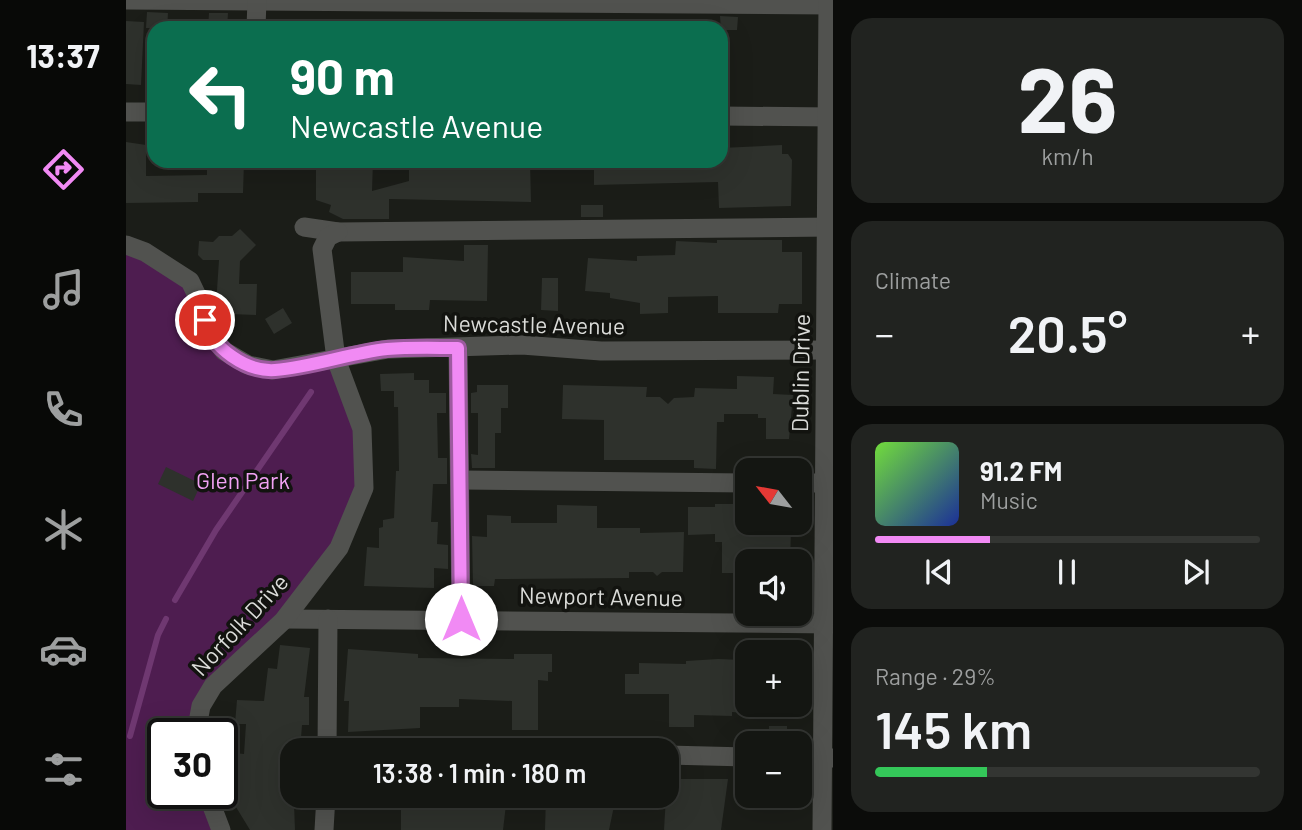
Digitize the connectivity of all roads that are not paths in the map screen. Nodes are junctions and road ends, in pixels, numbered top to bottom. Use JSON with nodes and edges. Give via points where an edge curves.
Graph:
{"nodes":[{"id":1,"x":126,"y":1,"type":"edge"},
{"id":2,"x":257,"y":1,"type":"edge"},
{"id":3,"x":829,"y":3,"type":"edge"},
{"id":4,"x":256,"y":21,"type":"edge"},
{"id":5,"x":126,"y":112,"type":"edge"},
{"id":6,"x":147,"y":112,"type":"edge"},
{"id":7,"x":728,"y":116,"type":"edge"},
{"id":8,"x":831,"y":117,"type":"edge"},
{"id":9,"x":304,"y":227,"type":"dead end"},
{"id":10,"x":830,"y":227,"type":"edge"},
{"id":11,"x":338,"y":232,"type":"junction"},
{"id":12,"x":126,"y":245,"type":"edge"},
{"id":13,"x":458,"y":348,"type":"junction"},
{"id":14,"x":829,"y":350,"type":"edge"},
{"id":15,"x":336,"y":359,"type":"junction"},
{"id":16,"x":462,"y":480,"type":"junction"},
{"id":17,"x":735,"y":483,"type":"edge"},
{"id":18,"x":829,"y":483,"type":"edge"},
{"id":19,"x":285,"y":619,"type":"junction"},
{"id":20,"x":328,"y":619,"type":"junction"},
{"id":21,"x":461,"y":619,"type":"junction"},
{"id":22,"x":829,"y":624,"type":"edge"},
{"id":23,"x":199,"y":718,"type":"edge"},
{"id":24,"x":329,"y":738,"type":"edge"},
{"id":25,"x":679,"y":755,"type":"edge"},
{"id":26,"x":735,"y":757,"type":"edge"},
{"id":27,"x":828,"y":758,"type":"edge"},
{"id":28,"x":325,"y":808,"type":"edge"},
{"id":29,"x":213,"y":809,"type":"edge"},
{"id":30,"x":221,"y":830,"type":"edge"},
{"id":31,"x":324,"y":830,"type":"edge"},
{"id":32,"x":822,"y":830,"type":"edge"}],
"edges":[{"from":1,"to":2,"type":"street"},
{"from":2,"to":3,"type":"street"},
{"from":2,"to":4,"type":"street"},
{"from":3,"to":8,"type":"street","name":"Dublin Drive"},
{"from":5,"to":6,"type":"street"},
{"from":7,"to":8,"type":"street"},
{"from":8,"to":10,"type":"street","name":"Dublin Drive"},
{"from":9,"to":11,"type":"street"},
{"from":10,"to":11,"type":"street"},
{"from":10,"to":14,"type":"street","name":"Dublin Drive"},
{"from":11,"to":15,"type":"street","name":"Norfolk Drive","via":[[328,237],[322,249]]},
{"from":12,"to":15,"type":"street","name":"Newcastle Avenue","via":[[190,281],[208,331],[224,351],[248,365],[273,370]]},
{"from":13,"to":14,"type":"street","name":"Newcastle Avenue"},
{"from":13,"to":15,"type":"street","name":"Newcastle Avenue","via":[[388,349]]},
{"from":13,"to":16,"type":"street"},
{"from":14,"to":18,"type":"street","name":"Dublin Drive"},
{"from":15,"to":19,"type":"street","name":"Norfolk Drive","via":[[362,429],[364,488],[339,548]]},
{"from":16,"to":17,"type":"street"},
{"from":16,"to":21,"type":"street"},
{"from":18,"to":22,"type":"street","name":"Dublin Drive"},
{"from":19,"to":20,"type":"street","name":"Newport Avenue"},
{"from":19,"to":23,"type":"street","name":"Norfolk Drive","via":[[213,686]]},
{"from":20,"to":21,"type":"street","name":"Newport Avenue"},
{"from":20,"to":24,"type":"street"},
{"from":21,"to":22,"type":"street","name":"Newport Avenue"},
{"from":22,"to":27,"type":"street","name":"Dublin Drive"},
{"from":25,"to":26,"type":"street"},
{"from":27,"to":32,"type":"street","name":"Dublin Drive"},
{"from":28,"to":31,"type":"street"},
{"from":29,"to":30,"type":"street"}]}
